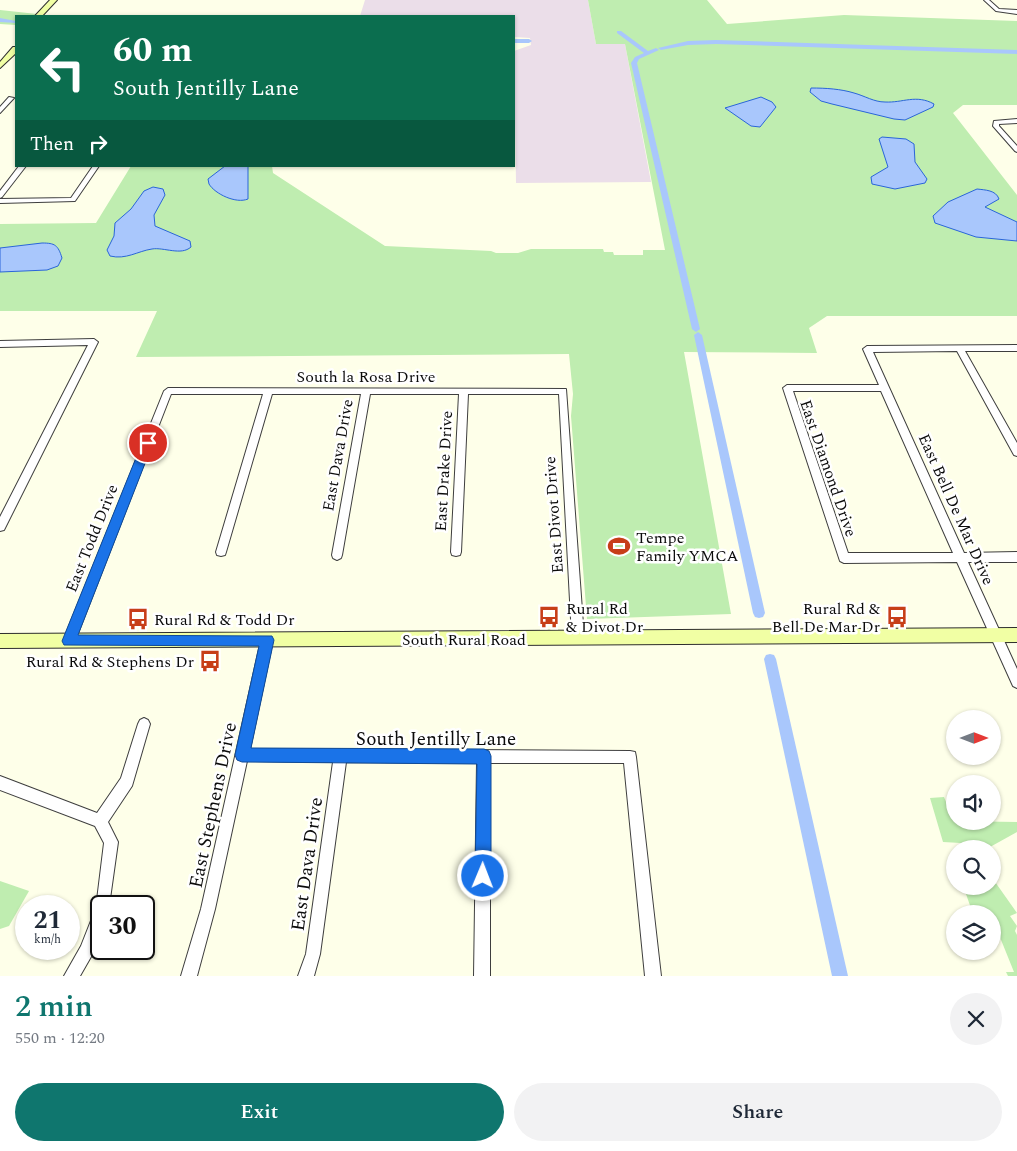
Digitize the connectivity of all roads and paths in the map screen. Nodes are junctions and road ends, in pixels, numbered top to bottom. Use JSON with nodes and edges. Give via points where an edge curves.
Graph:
{"nodes":[{"id":1,"x":54,"y":0,"type":"edge"},
{"id":2,"x":63,"y":0,"type":"edge"},
{"id":3,"x":986,"y":0,"type":"edge"},
{"id":4,"x":1017,"y":12,"type":"edge"},
{"id":5,"x":39,"y":15,"type":"edge"},
{"id":6,"x":49,"y":15,"type":"edge"},
{"id":7,"x":14,"y":45,"type":"edge"},
{"id":8,"x":0,"y":54,"type":"edge"},
{"id":9,"x":0,"y":66,"type":"edge"},
{"id":10,"x":0,"y":98,"type":"edge"},
{"id":11,"x":14,"y":98,"type":"edge"},
{"id":12,"x":0,"y":111,"type":"edge"},
{"id":13,"x":1017,"y":121,"type":"edge"},
{"id":14,"x":1017,"y":150,"type":"edge"},
{"id":15,"x":22,"y":167,"type":"edge"},
{"id":16,"x":95,"y":167,"type":"edge"},
{"id":17,"x":0,"y":196,"type":"edge"},
{"id":18,"x":0,"y":201,"type":"edge"},
{"id":19,"x":0,"y":344,"type":"edge"},
{"id":20,"x":958,"y":348,"type":"junction"},
{"id":21,"x":1017,"y":348,"type":"edge"},
{"id":22,"x":884,"y":388,"type":"junction"},
{"id":23,"x":168,"y":391,"type":"joint"},
{"id":24,"x":268,"y":391,"type":"junction"},
{"id":25,"x":366,"y":391,"type":"junction"},
{"id":26,"x":464,"y":391,"type":"junction"},
{"id":27,"x":563,"y":391,"type":"joint"},
{"id":28,"x":1017,"y":452,"type":"edge"},
{"id":29,"x":0,"y":527,"type":"edge"},
{"id":30,"x":222,"y":552,"type":"dead end"},
{"id":31,"x":456,"y":552,"type":"dead end"},
{"id":32,"x":337,"y":555,"type":"dead end"},
{"id":33,"x":1017,"y":557,"type":"edge"},
{"id":34,"x":961,"y":558,"type":"junction"},
{"id":35,"x":996,"y":635,"type":"junction"},
{"id":36,"x":1017,"y":635,"type":"edge"},
{"id":37,"x":578,"y":638,"type":"junction"},
{"id":38,"x":267,"y":640,"type":"junction"},
{"id":39,"x":0,"y":641,"type":"edge"},
{"id":40,"x":69,"y":641,"type":"junction"},
{"id":41,"x":1017,"y":682,"type":"edge"},
{"id":42,"x":144,"y":724,"type":"dead end"},
{"id":43,"x":242,"y":755,"type":"junction"},
{"id":44,"x":340,"y":756,"type":"junction"},
{"id":45,"x":484,"y":756,"type":"junction"},
{"id":46,"x":0,"y":784,"type":"edge"},
{"id":47,"x":100,"y":821,"type":"junction"},
{"id":48,"x":104,"y":895,"type":"edge"},
{"id":49,"x":90,"y":942,"type":"edge"},
{"id":50,"x":72,"y":976,"type":"edge"},
{"id":51,"x":189,"y":976,"type":"edge"},
{"id":52,"x":306,"y":976,"type":"edge"},
{"id":53,"x":482,"y":976,"type":"edge"},
{"id":54,"x":653,"y":976,"type":"edge"}],
"edges":[{"from":1,"to":5,"type":"main road"},
{"from":2,"to":6,"type":"main road"},
{"from":3,"to":4,"type":"street","via":[[998,10]]},
{"from":7,"to":8,"type":"main road"},
{"from":7,"to":9,"type":"main road"},
{"from":10,"to":11,"type":"street"},
{"from":11,"to":12,"type":"street"},
{"from":13,"to":14,"type":"street","via":[[996,122]]},
{"from":15,"to":17,"type":"street"},
{"from":16,"to":18,"type":"street","via":[[73,200]]},
{"from":19,"to":29,"type":"street","via":[[94,342]]},
{"from":20,"to":21,"type":"street"},
{"from":20,"to":22,"type":"street","name":"East Bell De Mar Drive","via":[[867,348]]},
{"from":20,"to":28,"type":"street"},
{"from":22,"to":34,"type":"street","name":"East Bell De Mar Drive"},
{"from":22,"to":34,"type":"street","name":"East Diamond Drive","via":[[786,388],[844,558]]},
{"from":23,"to":24,"type":"street","name":"South la Rosa Drive"},
{"from":23,"to":40,"type":"street","name":"East Todd Drive"},
{"from":24,"to":25,"type":"street","name":"South la Rosa Drive"},
{"from":24,"to":30,"type":"street"},
{"from":25,"to":26,"type":"street","name":"South la Rosa Drive"},
{"from":25,"to":32,"type":"street","name":"East Dava Drive"},
{"from":26,"to":27,"type":"street","name":"South la Rosa Drive"},
{"from":26,"to":31,"type":"street","name":"East Drake Drive"},
{"from":27,"to":37,"type":"street","name":"East Divot Drive"},
{"from":33,"to":34,"type":"street"},
{"from":34,"to":35,"type":"street","name":"East Bell De Mar Drive"},
{"from":35,"to":36,"type":"main road","name":"South Rural Road"},
{"from":35,"to":37,"type":"main road","name":"South Rural Road"},
{"from":35,"to":41,"type":"street","name":"East Bell De Mar Drive"},
{"from":37,"to":38,"type":"main road","name":"South Rural Road"},
{"from":38,"to":40,"type":"main road","name":"South Rural Road"},
{"from":38,"to":43,"type":"street","name":"East Stephens Drive"},
{"from":39,"to":40,"type":"main road","name":"South Rural Road"},
{"from":42,"to":47,"type":"street","via":[[127,781]]},
{"from":43,"to":44,"type":"street","name":"South Jentilly Lane"},
{"from":43,"to":51,"type":"street","name":"East Stephens Drive","via":[[208,909]]},
{"from":44,"to":45,"type":"street","name":"South Jentilly Lane"},
{"from":44,"to":52,"type":"street","name":"East Dava Drive","via":[[313,954]]},
{"from":45,"to":53,"type":"street"},
{"from":45,"to":54,"type":"street","name":"South Jentilly Lane","via":[[630,756]]},
{"from":46,"to":47,"type":"street"},
{"from":47,"to":48,"type":"street","via":[[111,842]]},
{"from":49,"to":50,"type":"street"}]}
